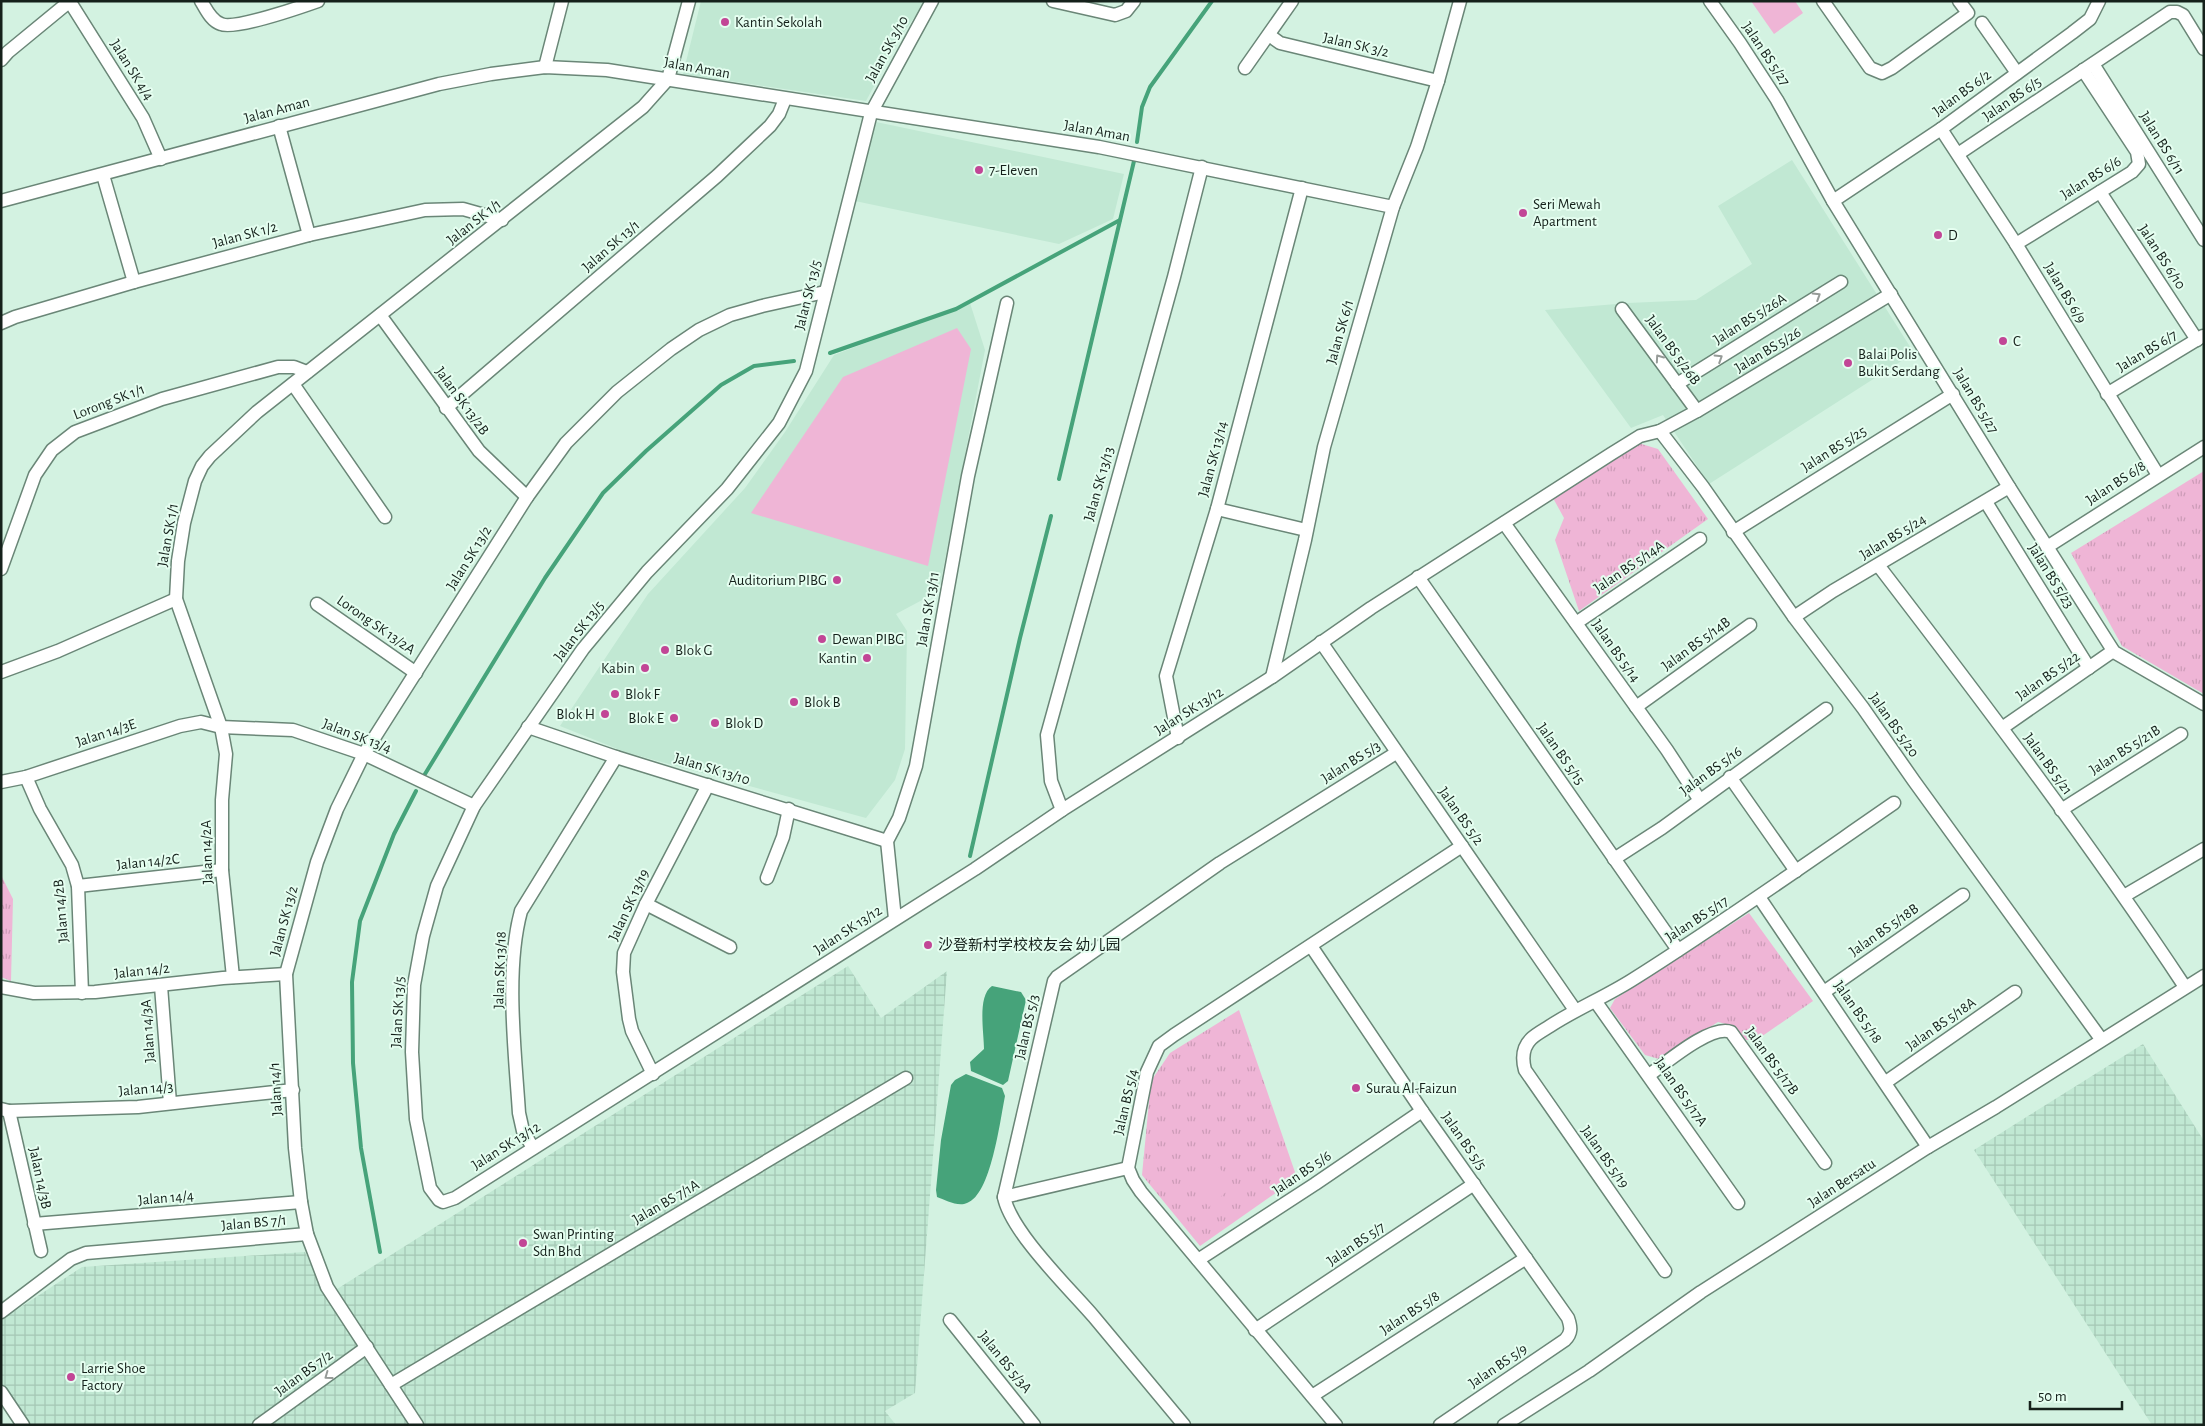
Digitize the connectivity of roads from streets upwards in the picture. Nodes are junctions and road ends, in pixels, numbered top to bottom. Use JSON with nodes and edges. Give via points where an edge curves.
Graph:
{"nodes":[{"id":1,"x":70,"y":1,"type":"edge"},
{"id":2,"x":201,"y":1,"type":"edge"},
{"id":3,"x":277,"y":1,"type":"edge"},
{"id":4,"x":318,"y":1,"type":"edge"},
{"id":5,"x":562,"y":1,"type":"edge"},
{"id":6,"x":690,"y":1,"type":"edge"},
{"id":7,"x":932,"y":1,"type":"edge"},
{"id":8,"x":1053,"y":1,"type":"edge"},
{"id":9,"x":1134,"y":1,"type":"edge"},
{"id":10,"x":1292,"y":1,"type":"edge"},
{"id":11,"x":1460,"y":1,"type":"edge"},
{"id":12,"x":1710,"y":1,"type":"edge"},
{"id":13,"x":1823,"y":1,"type":"edge"},
{"id":14,"x":1959,"y":1,"type":"edge"},
{"id":15,"x":2099,"y":1,"type":"edge"},
{"id":16,"x":1073,"y":3,"type":"edge"},
{"id":17,"x":272,"y":16,"type":"junction"},
{"id":18,"x":1982,"y":24,"type":"dead end"},
{"id":19,"x":1269,"y":35,"type":"junction"},
{"id":20,"x":2204,"y":49,"type":"edge"},
{"id":21,"x":4,"y":53,"type":"edge"},
{"id":22,"x":545,"y":67,"type":"junction"},
{"id":23,"x":2088,"y":67,"type":"junction"},
{"id":24,"x":1245,"y":68,"type":"dead end"},
{"id":25,"x":2017,"y":73,"type":"junction"},
{"id":26,"x":668,"y":79,"type":"junction"},
{"id":27,"x":1438,"y":81,"type":"junction"},
{"id":28,"x":785,"y":99,"type":"junction"},
{"id":29,"x":871,"y":113,"type":"junction"},
{"id":30,"x":279,"y":126,"type":"junction"},
{"id":31,"x":1941,"y":128,"type":"junction"},
{"id":32,"x":1958,"y":154,"type":"junction"},
{"id":33,"x":161,"y":159,"type":"junction"},
{"id":34,"x":1202,"y":167,"type":"junction"},
{"id":35,"x":103,"y":175,"type":"junction"},
{"id":36,"x":1302,"y":188,"type":"junction"},
{"id":37,"x":2100,"y":192,"type":"junction"},
{"id":38,"x":1,"y":201,"type":"edge"},
{"id":39,"x":1833,"y":201,"type":"junction"},
{"id":40,"x":1393,"y":207,"type":"junction"},
{"id":41,"x":502,"y":220,"type":"junction"},
{"id":42,"x":309,"y":235,"type":"junction"},
{"id":43,"x":2204,"y":240,"type":"edge"},
{"id":44,"x":2016,"y":244,"type":"junction"},
{"id":45,"x":134,"y":282,"type":"junction"},
{"id":46,"x":1841,"y":282,"type":"dead end"},
{"id":47,"x":825,"y":292,"type":"junction"},
{"id":48,"x":1891,"y":294,"type":"junction"},
{"id":49,"x":1007,"y":303,"type":"dead end"},
{"id":50,"x":1622,"y":309,"type":"dead end"},
{"id":51,"x":380,"y":316,"type":"junction"},
{"id":52,"x":1,"y":324,"type":"edge"},
{"id":53,"x":2200,"y":338,"type":"edge"},
{"id":54,"x":307,"y":372,"type":"junction"},
{"id":55,"x":293,"y":384,"type":"junction"},
{"id":56,"x":1677,"y":384,"type":"junction"},
{"id":57,"x":1952,"y":394,"type":"junction"},
{"id":58,"x":2107,"y":394,"type":"junction"},
{"id":59,"x":446,"y":408,"type":"junction"},
{"id":60,"x":1697,"y":412,"type":"junction"},
{"id":61,"x":1660,"y":431,"type":"junction"},
{"id":62,"x":2204,"y":447,"type":"edge"},
{"id":63,"x":2158,"y":475,"type":"junction"},
{"id":64,"x":2009,"y":487,"type":"junction"},
{"id":65,"x":527,"y":497,"type":"junction"},
{"id":66,"x":1986,"y":502,"type":"junction"},
{"id":67,"x":1217,"y":509,"type":"junction"},
{"id":68,"x":385,"y":517,"type":"dead end"},
{"id":69,"x":1504,"y":523,"type":"junction"},
{"id":70,"x":1306,"y":530,"type":"junction"},
{"id":71,"x":1733,"y":532,"type":"junction"},
{"id":72,"x":1700,"y":539,"type":"dead end"},
{"id":73,"x":2047,"y":547,"type":"junction"},
{"id":74,"x":1878,"y":565,"type":"junction"},
{"id":75,"x":1,"y":569,"type":"edge"},
{"id":76,"x":1418,"y":577,"type":"junction"},
{"id":77,"x":176,"y":599,"type":"junction"},
{"id":78,"x":317,"y":604,"type":"dead end"},
{"id":79,"x":1794,"y":616,"type":"junction"},
{"id":80,"x":1576,"y":623,"type":"junction"},
{"id":81,"x":1750,"y":625,"type":"dead end"},
{"id":82,"x":1321,"y":642,"type":"junction"},
{"id":83,"x":2113,"y":650,"type":"junction"},
{"id":84,"x":2089,"y":668,"type":"junction"},
{"id":85,"x":1,"y":672,"type":"edge"},
{"id":86,"x":416,"y":673,"type":"junction"},
{"id":87,"x":1272,"y":677,"type":"junction"},
{"id":88,"x":2204,"y":704,"type":"edge"},
{"id":89,"x":1636,"y":707,"type":"junction"},
{"id":90,"x":1826,"y":709,"type":"dead end"},
{"id":91,"x":221,"y":726,"type":"junction"},
{"id":92,"x":528,"y":727,"type":"junction"},
{"id":93,"x":2002,"y":728,"type":"junction"},
{"id":94,"x":2181,"y":734,"type":"dead end"},
{"id":95,"x":1178,"y":738,"type":"junction"},
{"id":96,"x":1396,"y":752,"type":"junction"},
{"id":97,"x":364,"y":754,"type":"junction"},
{"id":98,"x":616,"y":757,"type":"junction"},
{"id":99,"x":26,"y":777,"type":"junction"},
{"id":100,"x":1730,"y":777,"type":"junction"},
{"id":101,"x":1,"y":782,"type":"edge"},
{"id":102,"x":708,"y":785,"type":"junction"},
{"id":103,"x":1699,"y":799,"type":"junction"},
{"id":104,"x":1894,"y":804,"type":"dead end"},
{"id":105,"x":474,"y":806,"type":"junction"},
{"id":106,"x":789,"y":809,"type":"junction"},
{"id":107,"x":1062,"y":810,"type":"junction"},
{"id":108,"x":2061,"y":810,"type":"junction"},
{"id":109,"x":887,"y":841,"type":"junction"},
{"id":110,"x":1462,"y":846,"type":"junction"},
{"id":111,"x":2204,"y":848,"type":"edge"},
{"id":112,"x":1614,"y":859,"type":"junction"},
{"id":113,"x":222,"y":870,"type":"junction"},
{"id":114,"x":1796,"y":871,"type":"junction"},
{"id":115,"x":767,"y":878,"type":"dead end"},
{"id":116,"x":78,"y":886,"type":"junction"},
{"id":117,"x":1963,"y":895,"type":"dead end"},
{"id":118,"x":2124,"y":896,"type":"junction"},
{"id":119,"x":1759,"y":897,"type":"junction"},
{"id":120,"x":646,"y":904,"type":"junction"},
{"id":121,"x":895,"y":919,"type":"junction"},
{"id":122,"x":1311,"y":946,"type":"junction"},
{"id":123,"x":730,"y":947,"type":"dead end"},
{"id":124,"x":1678,"y":950,"type":"junction"},
{"id":125,"x":286,"y":974,"type":"junction"},
{"id":126,"x":2204,"y":976,"type":"edge"},
{"id":127,"x":233,"y":977,"type":"junction"},
{"id":128,"x":161,"y":986,"type":"junction"},
{"id":129,"x":1,"y":987,"type":"edge"},
{"id":130,"x":2184,"y":988,"type":"junction"},
{"id":131,"x":1824,"y":992,"type":"junction"},
{"id":132,"x":2016,"y":992,"type":"dead end"},
{"id":133,"x":82,"y":993,"type":"junction"},
{"id":134,"x":1596,"y":1002,"type":"junction"},
{"id":135,"x":1575,"y":1010,"type":"junction"},
{"id":136,"x":2101,"y":1039,"type":"junction"},
{"id":137,"x":1522,"y":1060,"type":"joint"},
{"id":138,"x":652,"y":1074,"type":"junction"},
{"id":139,"x":1649,"y":1075,"type":"junction"},
{"id":140,"x":906,"y":1078,"type":"dead end"},
{"id":141,"x":1886,"y":1082,"type":"junction"},
{"id":142,"x":293,"y":1090,"type":"junction"},
{"id":143,"x":170,"y":1104,"type":"junction"},
{"id":144,"x":5,"y":1110,"type":"edge"},
{"id":145,"x":1422,"y":1111,"type":"junction"},
{"id":146,"x":1928,"y":1147,"type":"junction"},
{"id":147,"x":533,"y":1148,"type":"junction"},
{"id":148,"x":1825,"y":1163,"type":"dead end"},
{"id":149,"x":1128,"y":1168,"type":"junction"},
{"id":150,"x":1474,"y":1184,"type":"junction"},
{"id":151,"x":1004,"y":1197,"type":"junction"},
{"id":152,"x":439,"y":1200,"type":"joint"},
{"id":153,"x":301,"y":1202,"type":"junction"},
{"id":154,"x":1738,"y":1203,"type":"dead end"},
{"id":155,"x":34,"y":1224,"type":"junction"},
{"id":156,"x":307,"y":1234,"type":"junction"},
{"id":157,"x":41,"y":1251,"type":"dead end"},
{"id":158,"x":1526,"y":1258,"type":"junction"},
{"id":159,"x":1198,"y":1260,"type":"junction"},
{"id":160,"x":1665,"y":1271,"type":"dead end"},
{"id":161,"x":1,"y":1312,"type":"edge"},
{"id":162,"x":950,"y":1320,"type":"dead end"},
{"id":163,"x":1256,"y":1330,"type":"junction"},
{"id":164,"x":1571,"y":1331,"type":"joint"},
{"id":165,"x":367,"y":1347,"type":"junction"},
{"id":166,"x":391,"y":1385,"type":"junction"},
{"id":167,"x":1,"y":1392,"type":"edge"},
{"id":168,"x":1312,"y":1396,"type":"junction"},
{"id":169,"x":275,"y":1421,"type":"edge"},
{"id":170,"x":23,"y":1425,"type":"edge"},
{"id":171,"x":259,"y":1425,"type":"edge"},
{"id":172,"x":417,"y":1425,"type":"edge"},
{"id":173,"x":1034,"y":1425,"type":"edge"},
{"id":174,"x":1184,"y":1425,"type":"edge"},
{"id":175,"x":1336,"y":1425,"type":"edge"},
{"id":176,"x":1440,"y":1425,"type":"edge"},
{"id":177,"x":1504,"y":1425,"type":"edge"}],
"edges":[{"from":1,"to":21,"type":"street"},
{"from":1,"to":33,"type":"street","name":"Jalan SK 4/4","via":[[143,118]]},
{"from":2,"to":17,"type":"street","via":[[213,20],[227,26]]},
{"from":3,"to":17,"type":"street"},
{"from":4,"to":17,"type":"street"},
{"from":5,"to":22,"type":"street"},
{"from":6,"to":26,"type":"street"},
{"from":7,"to":29,"type":"street","name":"Jalan SK 3/10"},
{"from":8,"to":16,"type":"street"},
{"from":9,"to":16,"type":"street","via":[[1126,11],[1115,15]]},
{"from":10,"to":19,"type":"street"},
{"from":11,"to":27,"type":"street","name":"Jalan SK 6/1"},
{"from":12,"to":39,"type":"street","name":"Jalan BS 5/27","via":[[1778,100]]},
{"from":13,"to":14,"type":"street","via":[[1870,68],[1882,73],[1968,13]]},
{"from":15,"to":25,"type":"street","name":"Jalan BS 6/2","via":[[2090,19]]},
{"from":18,"to":25,"type":"street"},
{"from":19,"to":24,"type":"street"},
{"from":19,"to":27,"type":"street","name":"Jalan SK 3/2","via":[[1280,43]]},
{"from":20,"to":23,"type":"street","name":"Jalan BS 6/5","via":[[2183,15],[2170,12]]},
{"from":22,"to":26,"type":"street","name":"Jalan Aman","via":[[607,70]]},
{"from":22,"to":30,"type":"street","name":"Jalan Aman","via":[[439,84]]},
{"from":23,"to":32,"type":"street","name":"Jalan BS 6/5"},
{"from":23,"to":37,"type":"street","name":"Jalan BS 6/6","via":[[2140,158],[2136,168]]},
{"from":23,"to":43,"type":"street","name":"Jalan BS 6/11"},
{"from":25,"to":31,"type":"street","name":"Jalan BS 6/2"},
{"from":26,"to":28,"type":"street","name":"Jalan Aman"},
{"from":26,"to":41,"type":"street","name":"Jalan SK 1/1","via":[[644,107]]},
{"from":27,"to":40,"type":"street","name":"Jalan SK 6/1"},
{"from":28,"to":29,"type":"street","name":"Jalan Aman"},
{"from":28,"to":59,"type":"street","name":"Jalan SK 13/1","via":[[770,126],[717,176]]},
{"from":29,"to":34,"type":"street","name":"Jalan Aman","via":[[1099,147]]},
{"from":29,"to":47,"type":"street","name":"Jalan SK 13/5"},
{"from":30,"to":33,"type":"street","name":"Jalan Aman"},
{"from":30,"to":42,"type":"street"},
{"from":31,"to":32,"type":"street","name":"Jalan BS 6/9"},
{"from":31,"to":39,"type":"street","name":"Jalan BS 6/2"},
{"from":32,"to":44,"type":"street","name":"Jalan BS 6/9"},
{"from":33,"to":35,"type":"street","name":"Jalan Aman"},
{"from":34,"to":36,"type":"street","name":"Jalan Aman"},
{"from":34,"to":107,"type":"street","name":"Jalan SK 13/13","via":[[1047,734],[1051,781]]},
{"from":35,"to":38,"type":"street","name":"Jalan Aman"},
{"from":35,"to":45,"type":"street"},
{"from":36,"to":40,"type":"street","name":"Jalan Aman"},
{"from":36,"to":67,"type":"street","name":"Jalan SK 13/14"},
{"from":37,"to":44,"type":"street","name":"Jalan BS 6/6"},
{"from":37,"to":53,"type":"street","name":"Jalan BS 6/10"},
{"from":39,"to":48,"type":"street","name":"Jalan BS 5/27"},
{"from":40,"to":70,"type":"street","name":"Jalan SK 6/1","via":[[1324,447]]},
{"from":41,"to":42,"type":"street","name":"Jalan SK 1/2","via":[[463,209],[425,210]]},
{"from":41,"to":51,"type":"street","name":"Jalan SK 1/1"},
{"from":42,"to":45,"type":"street","name":"Jalan SK 1/2"},
{"from":44,"to":58,"type":"street","name":"Jalan BS 6/9"},
{"from":45,"to":52,"type":"street","name":"Jalan SK 1/2"},
{"from":56,"to":46,"type":"street","name":"Jalan BS 5/26A","one_way":true},
{"from":47,"to":65,"type":"street","name":"Jalan SK 13/2","via":[[730,315],[671,349],[589,418]]},
{"from":47,"to":92,"type":"street","name":"Jalan SK 13/5","via":[[806,370],[779,423],[727,489],[647,572],[583,649]]},
{"from":48,"to":57,"type":"street","name":"Jalan BS 5/27"},
{"from":48,"to":60,"type":"street","name":"Jalan BS 5/26"},
{"from":49,"to":109,"type":"street","name":"Jalan SK 13/11","via":[[968,476],[916,766],[899,818]]},
{"from":56,"to":50,"type":"street","name":"Jalan BS 5/26B","one_way":true},
{"from":51,"to":54,"type":"street","name":"Jalan SK 1/1"},
{"from":51,"to":59,"type":"street","name":"Jalan SK 13/2B"},
{"from":53,"to":58,"type":"street","name":"Jalan BS 6/7"},
{"from":54,"to":55,"type":"street","name":"Jalan SK 1/1"},
{"from":54,"to":75,"type":"street","name":"Lorong SK 1/1","via":[[294,367],[278,367],[162,399],[75,432],[52,450],[35,475]]},
{"from":55,"to":68,"type":"street"},
{"from":55,"to":77,"type":"street","name":"Jalan SK 1/1","via":[[228,438],[202,466],[184,523]]},
{"from":56,"to":60,"type":"street","name":"Jalan BS 5/26B"},
{"from":57,"to":64,"type":"street","name":"Jalan BS 5/27"},
{"from":57,"to":71,"type":"street","name":"Jalan BS 5/25"},
{"from":58,"to":63,"type":"street","name":"Jalan BS 6/9"},
{"from":59,"to":65,"type":"street","name":"Jalan SK 13/2B","via":[[478,451]]},
{"from":60,"to":61,"type":"street","name":"Jalan BS 5/26"},
{"from":61,"to":69,"type":"street","name":"Jalan BS 5/26","via":[[1640,436]]},
{"from":61,"to":71,"type":"street","name":"Jalan BS 5/20"},
{"from":62,"to":63,"type":"street","name":"Jalan BS 6/8"},
{"from":63,"to":73,"type":"street","name":"Jalan BS 6/8"},
{"from":64,"to":66,"type":"street","name":"Jalan BS 5/24"},
{"from":64,"to":73,"type":"street","name":"Jalan BS 5/27"},
{"from":65,"to":86,"type":"street","name":"Jalan SK 13/2"},
{"from":66,"to":74,"type":"street","name":"Jalan BS 5/24"},
{"from":66,"to":84,"type":"street","name":"Jalan BS 5/23"},
{"from":67,"to":70,"type":"street"},
{"from":67,"to":95,"type":"street","name":"Jalan SK 13/14","via":[[1166,676]]},
{"from":69,"to":76,"type":"street","name":"Jalan SK 13/12"},
{"from":69,"to":80,"type":"street","name":"Jalan BS 5/14"},
{"from":70,"to":87,"type":"street","name":"Jalan SK 6/1"},
{"from":71,"to":79,"type":"street","name":"Jalan BS 5/20"},
{"from":72,"to":80,"type":"street","name":"Jalan BS 5/14A"},
{"from":73,"to":83,"type":"street","name":"Jalan BS 5/27"},
{"from":74,"to":79,"type":"street","name":"Jalan BS 5/24"},
{"from":74,"to":93,"type":"street","name":"Jalan BS 5/21"},
{"from":76,"to":82,"type":"street","name":"Jalan SK 13/12"},
{"from":76,"to":112,"type":"street","name":"Jalan BS 5/15"},
{"from":77,"to":85,"type":"street","via":[[58,651]]},
{"from":77,"to":91,"type":"street","name":"Jalan SK 1/1"},
{"from":78,"to":86,"type":"street","name":"Lorong SK 13/2A"},
{"from":79,"to":136,"type":"street","name":"Jalan BS 5/20"},
{"from":80,"to":89,"type":"street","name":"Jalan BS 5/14"},
{"from":81,"to":89,"type":"street","name":"Jalan BS 5/14B"},
{"from":82,"to":87,"type":"street","name":"Jalan SK 13/12"},
{"from":82,"to":96,"type":"street","name":"Jalan BS 5/2"},
{"from":83,"to":84,"type":"street","name":"Jalan BS 5/22"},
{"from":83,"to":88,"type":"street","name":"Jalan BS 5/27"},
{"from":84,"to":93,"type":"street","name":"Jalan BS 5/22"},
{"from":86,"to":97,"type":"street","name":"Jalan SK 13/2"},
{"from":87,"to":95,"type":"street","name":"Jalan SK 13/12"},
{"from":89,"to":103,"type":"street","name":"Jalan BS 5/14"},
{"from":90,"to":100,"type":"street","name":"Jalan BS 5/16"},
{"from":91,"to":97,"type":"street","name":"Jalan SK 13/4","via":[[293,730]]},
{"from":91,"to":99,"type":"street","name":"Jalan 14/3E","via":[[201,722],[180,726]]},
{"from":91,"to":113,"type":"street","name":"Jalan 14/2A","via":[[226,754]]},
{"from":92,"to":98,"type":"street","name":"Jalan SK 13/10"},
{"from":92,"to":105,"type":"street","name":"Jalan SK 13/5"},
{"from":93,"to":108,"type":"street","name":"Jalan BS 5/21"},
{"from":94,"to":108,"type":"street","name":"Jalan BS 5/21B"},
{"from":95,"to":107,"type":"street","name":"Jalan SK 13/12"},
{"from":96,"to":110,"type":"street","name":"Jalan BS 5/2"},
{"from":96,"to":151,"type":"street","name":"Jalan BS 5/3","via":[[1220,863],[1055,978]]},
{"from":97,"to":105,"type":"street","name":"Jalan SK 13/4"},
{"from":97,"to":125,"type":"street","name":"Jalan SK 13/2","via":[[337,809],[317,862]]},
{"from":98,"to":102,"type":"street","name":"Jalan SK 13/10"},
{"from":98,"to":147,"type":"street","name":"Jalan SK 13/18","via":[[521,911],[516,929],[513,961],[519,1113],[523,1131]]},
{"from":99,"to":101,"type":"street","name":"Jalan 14/3E"},
{"from":99,"to":116,"type":"street","name":"Jalan 14/2B","via":[[72,865]]},
{"from":100,"to":103,"type":"street","name":"Jalan BS 5/16"},
{"from":100,"to":114,"type":"street"},
{"from":102,"to":106,"type":"street","name":"Jalan SK 13/10"},
{"from":102,"to":120,"type":"street","name":"Jalan SK 13/19"},
{"from":103,"to":112,"type":"street","name":"Jalan BS 5/16"},
{"from":104,"to":114,"type":"street","name":"Jalan BS 5/17"},
{"from":105,"to":152,"type":"street","name":"Jalan SK 13/5","via":[[436,886],[414,985],[412,1052],[416,1119],[430,1188]]},
{"from":106,"to":109,"type":"street","name":"Jalan SK 13/10"},
{"from":106,"to":115,"type":"street","via":[[783,837]]},
{"from":107,"to":121,"type":"street","name":"Jalan SK 13/12"},
{"from":108,"to":118,"type":"street","name":"Jalan BS 5/21"},
{"from":109,"to":121,"type":"street"},
{"from":110,"to":122,"type":"street","name":"Jalan BS 5/4"},
{"from":110,"to":135,"type":"street","name":"Jalan BS 5/2"},
{"from":111,"to":118,"type":"street"},
{"from":112,"to":124,"type":"street","name":"Jalan BS 5/15"},
{"from":113,"to":116,"type":"street","name":"Jalan 14/2C"},
{"from":113,"to":127,"type":"street","name":"Jalan 14/2A"},
{"from":114,"to":119,"type":"street","name":"Jalan BS 5/17"},
{"from":116,"to":133,"type":"street","name":"Jalan 14/2B"},
{"from":117,"to":131,"type":"street","name":"Jalan BS 5/18B"},
{"from":118,"to":130,"type":"street","name":"Jalan BS 5/21"},
{"from":119,"to":124,"type":"street","name":"Jalan BS 5/17"},
{"from":119,"to":131,"type":"street","name":"Jalan BS 5/18"},
{"from":120,"to":123,"type":"street"},
{"from":120,"to":138,"type":"street","name":"Jalan SK 13/19","via":[[624,952],[623,962],[632,1031]]},
{"from":121,"to":138,"type":"street","name":"Jalan SK 13/12"},
{"from":122,"to":145,"type":"street","name":"Jalan BS 5/5"},
{"from":122,"to":149,"type":"street","name":"Jalan BS 5/4","via":[[1159,1046],[1144,1082]]},
{"from":124,"to":134,"type":"street","name":"Jalan BS 5/17"},
{"from":125,"to":127,"type":"street","name":"Jalan 14/2"},
{"from":125,"to":142,"type":"street","name":"Jalan 14/1"},
{"from":126,"to":130,"type":"street","name":"Jalan Bersatu"},
{"from":127,"to":128,"type":"street","name":"Jalan 14/2"},
{"from":128,"to":133,"type":"street","name":"Jalan 14/2"},
{"from":128,"to":143,"type":"street","name":"Jalan 14/3A"},
{"from":129,"to":133,"type":"street","name":"Jalan 14/2","via":[[34,993]]},
{"from":130,"to":136,"type":"street","name":"Jalan Bersatu"},
{"from":131,"to":141,"type":"street","name":"Jalan BS 5/18"},
{"from":132,"to":141,"type":"street","name":"Jalan BS 5/18A"},
{"from":134,"to":135,"type":"street","name":"Jalan BS 5/17"},
{"from":134,"to":139,"type":"street","name":"Jalan BS 5/17A"},
{"from":135,"to":137,"type":"street","name":"Jalan BS 5/17","via":[[1531,1039]]},
{"from":136,"to":146,"type":"street","name":"Jalan Bersatu"},
{"from":137,"to":160,"type":"street","name":"Jalan BS 5/19","via":[[1525,1070]]},
{"from":138,"to":147,"type":"street","name":"Jalan SK 13/12"},
{"from":139,"to":148,"type":"street","name":"Jalan BS 5/17B","via":[[1708,1035],[1722,1030],[1731,1032]]},
{"from":139,"to":154,"type":"street","name":"Jalan BS 5/17A"},
{"from":140,"to":166,"type":"street","name":"Jalan BS 7/1A"},
{"from":141,"to":146,"type":"street","name":"Jalan BS 5/18"},
{"from":142,"to":143,"type":"street","name":"Jalan 14/3"},
{"from":142,"to":153,"type":"street","name":"Jalan 14/1"},
{"from":143,"to":144,"type":"street","name":"Jalan 14/3","via":[[103,1109]]},
{"from":144,"to":155,"type":"street","name":"Jalan 14/3B"},
{"from":145,"to":150,"type":"street","name":"Jalan BS 5/5"},
{"from":145,"to":159,"type":"street","name":"Jalan BS 5/6"},
{"from":146,"to":177,"type":"street","name":"Jalan Bersatu","via":[[1701,1292],[1589,1371]]},
{"from":147,"to":152,"type":"street","name":"Jalan SK 13/12","via":[[455,1198]]},
{"from":149,"to":151,"type":"street"},
{"from":149,"to":159,"type":"street","via":[[1141,1192]]},
{"from":150,"to":158,"type":"street","name":"Jalan BS 5/5"},
{"from":150,"to":163,"type":"street","name":"Jalan BS 5/7"},
{"from":151,"to":174,"type":"street","via":[[1012,1220]]},
{"from":153,"to":155,"type":"street","name":"Jalan 14/4"},
{"from":153,"to":156,"type":"street","name":"Jalan 14/1"},
{"from":155,"to":157,"type":"street","name":"Jalan 14/3B"},
{"from":156,"to":161,"type":"street","name":"Jalan BS 7/1","via":[[86,1253],[71,1259]]},
{"from":156,"to":165,"type":"street","name":"Jalan BS 7/1","via":[[326,1287]]},
{"from":158,"to":164,"type":"street","name":"Jalan BS 5/5","via":[[1568,1318]]},
{"from":158,"to":168,"type":"street","name":"Jalan BS 5/8"},
{"from":159,"to":163,"type":"street"},
{"from":162,"to":173,"type":"street","name":"Jalan BS 5/3A"},
{"from":163,"to":168,"type":"street"},
{"from":164,"to":176,"type":"street","name":"Jalan BS 5/9","via":[[1565,1340]]},
{"from":165,"to":166,"type":"street","name":"Jalan BS 7/1"},
{"from":165,"to":169,"type":"street","name":"Jalan BS 7/2","one_way":true},
{"from":166,"to":172,"type":"street","name":"Jalan BS 7/1"},
{"from":167,"to":170,"type":"street"},
{"from":168,"to":175,"type":"street"},
{"from":169,"to":171,"type":"street","name":"Jalan BS 7/2"}]}
